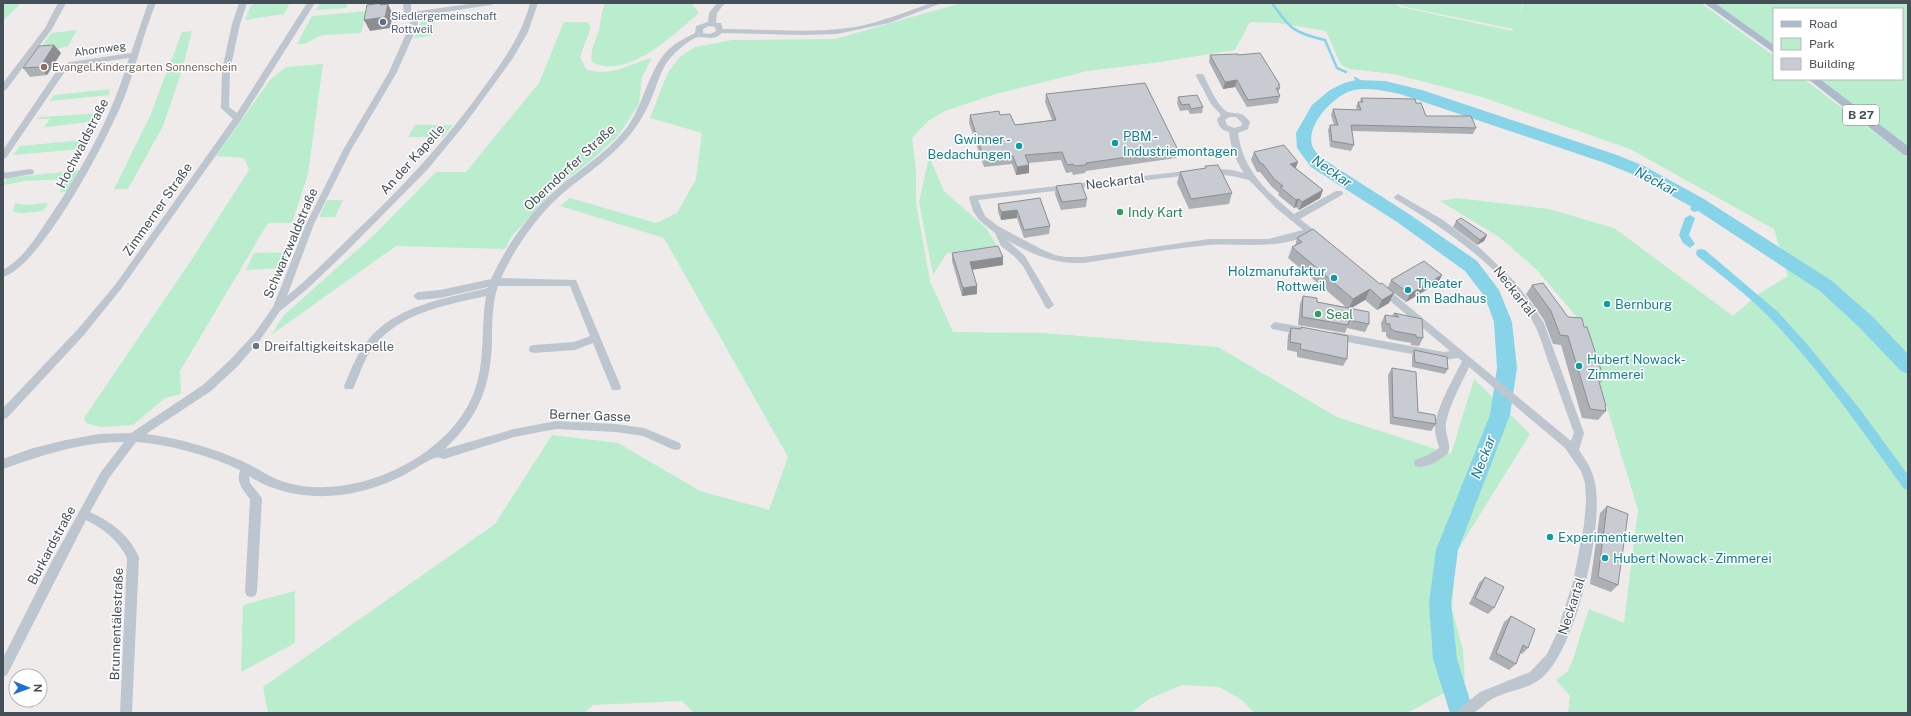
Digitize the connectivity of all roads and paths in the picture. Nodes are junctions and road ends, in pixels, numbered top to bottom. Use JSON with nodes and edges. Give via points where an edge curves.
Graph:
{"nodes":[{"id":1,"x":62,"y":3,"type":"edge"},
{"id":2,"x":152,"y":3,"type":"edge"},
{"id":3,"x":243,"y":3,"type":"edge"},
{"id":4,"x":311,"y":3,"type":"edge"},
{"id":5,"x":407,"y":3,"type":"edge"},
{"id":6,"x":492,"y":3,"type":"edge"},
{"id":7,"x":534,"y":3,"type":"edge"},
{"id":8,"x":721,"y":3,"type":"edge"},
{"id":9,"x":938,"y":3,"type":"edge"},
{"id":10,"x":1709,"y":3,"type":"edge"},
{"id":11,"x":474,"y":4,"type":"edge"},
{"id":12,"x":412,"y":15,"type":"junction"},
{"id":13,"x":712,"y":23,"type":"junction"},
{"id":14,"x":720,"y":31,"type":"junction"},
{"id":15,"x":699,"y":34,"type":"junction"},
{"id":16,"x":1773,"y":49,"type":"edge"},
{"id":17,"x":134,"y":55,"type":"junction"},
{"id":18,"x":1200,"y":76,"type":"dead end"},
{"id":19,"x":1815,"y":80,"type":"edge"},
{"id":20,"x":3,"y":88,"type":"edge"},
{"id":21,"x":1226,"y":115,"type":"junction"},
{"id":22,"x":238,"y":118,"type":"junction"},
{"id":23,"x":1233,"y":130,"type":"junction"},
{"id":24,"x":1908,"y":152,"type":"edge"},
{"id":25,"x":3,"y":156,"type":"edge"},
{"id":26,"x":30,"y":172,"type":"dead end"},
{"id":27,"x":3,"y":176,"type":"edge"},
{"id":28,"x":1252,"y":178,"type":"junction"},
{"id":29,"x":1340,"y":193,"type":"dead end"},
{"id":30,"x":1398,"y":198,"type":"dead end"},
{"id":31,"x":1294,"y":218,"type":"junction"},
{"id":32,"x":999,"y":230,"type":"junction"},
{"id":33,"x":1310,"y":231,"type":"junction"},
{"id":34,"x":1327,"y":245,"type":"edge"},
{"id":35,"x":3,"y":274,"type":"edge"},
{"id":36,"x":495,"y":282,"type":"junction"},
{"id":37,"x":1372,"y":282,"type":"edge"},
{"id":38,"x":491,"y":292,"type":"junction"},
{"id":39,"x":418,"y":296,"type":"dead end"},
{"id":40,"x":1049,"y":305,"type":"dead end"},
{"id":41,"x":277,"y":308,"type":"junction"},
{"id":42,"x":1275,"y":326,"type":"dead end"},
{"id":43,"x":595,"y":338,"type":"junction"},
{"id":44,"x":534,"y":349,"type":"dead end"},
{"id":45,"x":1463,"y":358,"type":"junction"},
{"id":46,"x":349,"y":386,"type":"dead end"},
{"id":47,"x":616,"y":387,"type":"dead end"},
{"id":48,"x":3,"y":415,"type":"edge"},
{"id":49,"x":133,"y":437,"type":"junction"},
{"id":50,"x":676,"y":446,"type":"dead end"},
{"id":51,"x":1574,"y":450,"type":"junction"},
{"id":52,"x":432,"y":453,"type":"junction"},
{"id":53,"x":1419,"y":462,"type":"dead end"},
{"id":54,"x":3,"y":464,"type":"edge"},
{"id":55,"x":246,"y":468,"type":"junction"},
{"id":56,"x":83,"y":514,"type":"junction"},
{"id":57,"x":251,"y":592,"type":"dead end"},
{"id":58,"x":3,"y":671,"type":"edge"},
{"id":59,"x":126,"y":713,"type":"edge"},
{"id":60,"x":1463,"y":713,"type":"edge"}],
"edges":[{"from":1,"to":20,"type":"street","via":[[48,29]]},
{"from":2,"to":17,"type":"street","name":"Hochwaldstraße"},
{"from":3,"to":22,"type":"street","via":[[226,70],[225,108]]},
{"from":4,"to":22,"type":"street","name":"Zimmerner Straße"},
{"from":5,"to":12,"type":"street"},
{"from":6,"to":11,"type":"street"},
{"from":7,"to":41,"type":"street","name":"An der Kapelle","via":[[524,33],[478,103],[366,228],[297,294]]},
{"from":8,"to":13,"type":"street","name":"Oberndorfer Straße","via":[[713,14]]},
{"from":9,"to":14,"type":"street","name":"Oberndorfer Straße","via":[[877,24],[839,31],[805,34]]},
{"from":10,"to":16,"type":"main road"},
{"from":11,"to":12,"type":"street"},
{"from":12,"to":41,"type":"street","name":"Schwarzwaldstraße","via":[[413,27],[393,72],[347,150],[310,224]]},
{"from":13,"to":14,"type":"street","via":[[720,27]]},
{"from":13,"to":15,"type":"street","name":"Oberndorfer Straße","via":[[702,26],[698,30]]},
{"from":14,"to":15,"type":"street","name":"Oberndorfer Straße","via":[[705,37]]},
{"from":15,"to":36,"type":"street","name":"Oberndorfer Straße","via":[[682,42],[658,68],[646,103],[619,142],[602,159],[556,195],[526,226],[514,243]]},
{"from":17,"to":25,"type":"street","name":"Ahornweg","via":[[70,64],[63,68]]},
{"from":17,"to":35,"type":"street","name":"Hochwaldstraße","via":[[108,125],[71,194],[39,241],[24,258]]},
{"from":18,"to":21,"type":"street","via":[[1215,104]]},
{"from":19,"to":24,"type":"main road","number":"B 27"},
{"from":21,"to":23,"type":"street","via":[[1221,118],[1221,123],[1225,128]]},
{"from":21,"to":23,"type":"street","via":[[1238,116],[1246,122],[1243,129]]},
{"from":22,"to":48,"type":"street","name":"Zimmerner Straße","via":[[118,287],[86,326]]},
{"from":23,"to":28,"type":"street","via":[[1236,152],[1242,166]]},
{"from":26,"to":27,"type":"street"},
{"from":28,"to":31,"type":"street"},
{"from":28,"to":32,"type":"street","name":"Neckartal","via":[[1212,171],[1196,172],[973,198],[975,209],[982,219]]},
{"from":29,"to":31,"type":"street"},
{"from":30,"to":51,"type":"street","name":"Neckartal","via":[[1484,255],[1508,278],[1530,307],[1539,323],[1579,433]]},
{"from":31,"to":33,"type":"street"},
{"from":32,"to":33,"type":"street","name":"Neckartal","via":[[1042,254],[1069,261],[1209,242],[1268,242],[1299,236]]},
{"from":32,"to":40,"type":"street","name":"Neckartal","via":[[1002,242],[1023,260]]},
{"from":33,"to":34,"type":"street"},
{"from":36,"to":38,"type":"street","name":"Oberndorfer Straße"},
{"from":36,"to":39,"type":"street"},
{"from":36,"to":43,"type":"street","via":[[573,282]]},
{"from":37,"to":45,"type":"street","name":"Neckartal"},
{"from":38,"to":46,"type":"street","via":[[433,305],[394,321],[378,333],[366,350],[354,369]]},
{"from":38,"to":52,"type":"street","name":"Oberndorfer Straße","via":[[485,373],[480,393],[456,430]]},
{"from":41,"to":49,"type":"street","name":"Schwarzwaldstraße","via":[[257,337],[234,363],[206,388]]},
{"from":42,"to":45,"type":"street"},
{"from":43,"to":44,"type":"street","via":[[575,346]]},
{"from":43,"to":47,"type":"street"},
{"from":45,"to":51,"type":"street","name":"Neckartal"},
{"from":45,"to":53,"type":"street","via":[[1440,429],[1445,443],[1444,450],[1427,461]]},
{"from":49,"to":54,"type":"street","name":"Oberndorfer Straße","via":[[92,440],[53,448]]},
{"from":49,"to":55,"type":"street","name":"Oberndorfer Straße","via":[[213,455]]},
{"from":49,"to":56,"type":"street","name":"Burkardstraße","via":[[105,475]]},
{"from":50,"to":52,"type":"street","name":"Berner Gasse","via":[[644,432],[556,425],[514,433],[444,454]]},
{"from":51,"to":60,"type":"street","name":"Neckartal","via":[[1587,472],[1592,501],[1582,572],[1555,652],[1540,673],[1527,681],[1491,692]]},
{"from":52,"to":55,"type":"street","name":"Oberndorfer Straße","via":[[408,469],[376,483],[342,491],[315,492],[291,489],[267,481]]},
{"from":55,"to":57,"type":"street","via":[[244,483],[256,498]]},
{"from":56,"to":58,"type":"street","name":"Burkardstraße"},
{"from":56,"to":59,"type":"street","name":"Brunnentälestraße","via":[[105,524],[126,543],[133,557]]}]}
